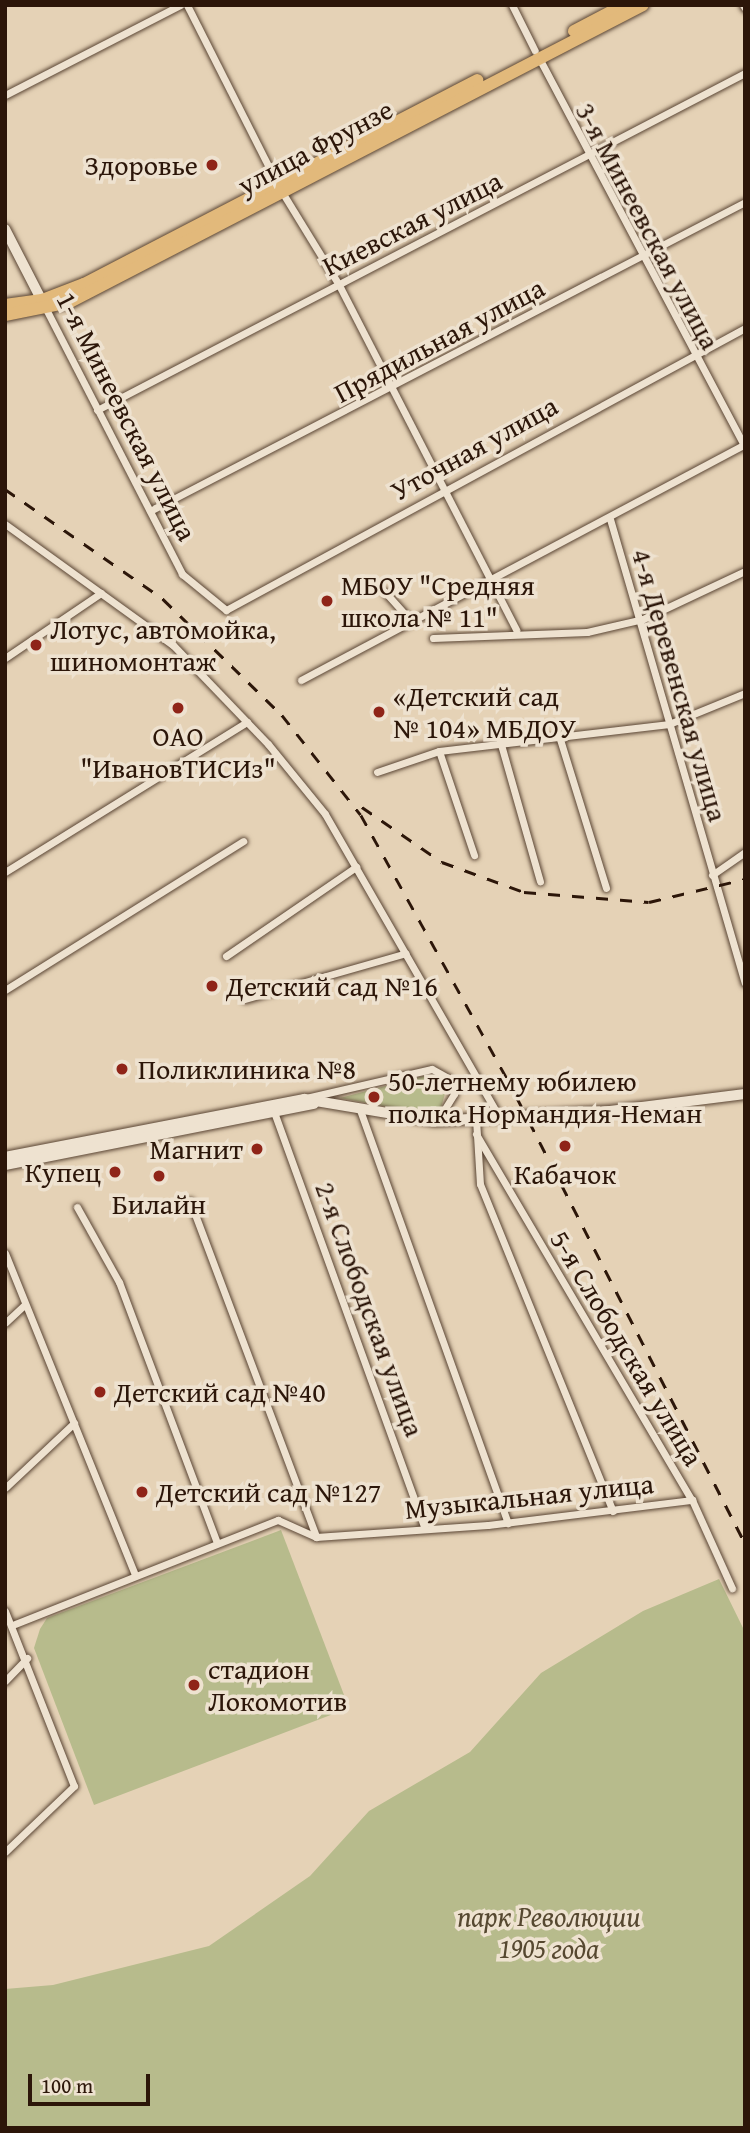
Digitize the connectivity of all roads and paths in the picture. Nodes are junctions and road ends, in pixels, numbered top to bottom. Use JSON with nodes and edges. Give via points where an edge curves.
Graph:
{"nodes":[{"id":1,"x":180,"y":5,"type":"edge"},
{"id":2,"x":187,"y":5,"type":"edge"},
{"id":3,"x":512,"y":5,"type":"edge"},
{"id":4,"x":624,"y":5,"type":"edge"},
{"id":5,"x":643,"y":5,"type":"edge"},
{"id":6,"x":537,"y":55,"type":"junction"},
{"id":7,"x":745,"y":73,"type":"edge"},
{"id":8,"x":5,"y":94,"type":"edge"},
{"id":9,"x":586,"y":156,"type":"junction"},
{"id":10,"x":280,"y":187,"type":"junction"},
{"id":11,"x":745,"y":202,"type":"edge"},
{"id":12,"x":5,"y":229,"type":"edge"},
{"id":13,"x":639,"y":258,"type":"junction"},
{"id":14,"x":339,"y":285,"type":"junction"},
{"id":15,"x":5,"y":304,"type":"edge"},
{"id":16,"x":44,"y":305,"type":"junction"},
{"id":17,"x":5,"y":315,"type":"edge"},
{"id":18,"x":745,"y":328,"type":"edge"},
{"id":19,"x":691,"y":354,"type":"junction"},
{"id":20,"x":393,"y":388,"type":"junction"},
{"id":21,"x":97,"y":410,"type":"junction"},
{"id":22,"x":744,"y":445,"type":"edge"},
{"id":23,"x":444,"y":487,"type":"junction"},
{"id":24,"x":150,"y":512,"type":"junction"},
{"id":25,"x":610,"y":519,"type":"junction"},
{"id":26,"x":5,"y":524,"type":"edge"},
{"id":27,"x":745,"y":571,"type":"edge"},
{"id":28,"x":492,"y":578,"type":"junction"},
{"id":29,"x":385,"y":592,"type":"dead end"},
{"id":30,"x":101,"y":593,"type":"junction"},
{"id":31,"x":226,"y":610,"type":"joint"},
{"id":32,"x":643,"y":619,"type":"junction"},
{"id":33,"x":411,"y":621,"type":"junction"},
{"id":34,"x":516,"y":630,"type":"junction"},
{"id":35,"x":433,"y":638,"type":"dead end"},
{"id":36,"x":5,"y":658,"type":"edge"},
{"id":37,"x":301,"y":680,"type":"dead end"},
{"id":38,"x":745,"y":693,"type":"edge"},
{"id":39,"x":247,"y":722,"type":"junction"},
{"id":40,"x":669,"y":724,"type":"junction"},
{"id":41,"x":559,"y":736,"type":"junction"},
{"id":42,"x":500,"y":741,"type":"junction"},
{"id":43,"x":439,"y":751,"type":"junction"},
{"id":44,"x":377,"y":772,"type":"dead end"},
{"id":45,"x":243,"y":841,"type":"dead end"},
{"id":46,"x":745,"y":852,"type":"edge"},
{"id":47,"x":474,"y":855,"type":"dead end"},
{"id":48,"x":356,"y":867,"type":"junction"},
{"id":49,"x":5,"y":872,"type":"edge"},
{"id":50,"x":712,"y":875,"type":"junction"},
{"id":51,"x":540,"y":881,"type":"dead end"},
{"id":52,"x":606,"y":888,"type":"dead end"},
{"id":53,"x":406,"y":953,"type":"junction"},
{"id":54,"x":226,"y":956,"type":"dead end"},
{"id":55,"x":745,"y":983,"type":"edge"},
{"id":56,"x":5,"y":990,"type":"edge"},
{"id":57,"x":245,"y":999,"type":"dead end"},
{"id":58,"x":745,"y":1094,"type":"edge"},
{"id":59,"x":304,"y":1099,"type":"junction"},
{"id":60,"x":332,"y":1104,"type":"junction"},
{"id":61,"x":272,"y":1109,"type":"junction"},
{"id":62,"x":360,"y":1110,"type":"junction"},
{"id":63,"x":499,"y":1117,"type":"junction"},
{"id":64,"x":476,"y":1119,"type":"junction"},
{"id":65,"x":435,"y":1121,"type":"junction"},
{"id":66,"x":477,"y":1134,"type":"junction"},
{"id":67,"x":5,"y":1157,"type":"edge"},
{"id":68,"x":5,"y":1165,"type":"edge"},
{"id":69,"x":190,"y":1201,"type":"dead end"},
{"id":70,"x":77,"y":1207,"type":"dead end"},
{"id":71,"x":5,"y":1253,"type":"edge"},
{"id":72,"x":24,"y":1305,"type":"junction"},
{"id":73,"x":5,"y":1323,"type":"edge"},
{"id":74,"x":74,"y":1423,"type":"junction"},
{"id":75,"x":5,"y":1488,"type":"edge"},
{"id":76,"x":692,"y":1500,"type":"junction"},
{"id":77,"x":613,"y":1511,"type":"junction"},
{"id":78,"x":508,"y":1523,"type":"junction"},
{"id":79,"x":425,"y":1529,"type":"junction"},
{"id":80,"x":316,"y":1536,"type":"junction"},
{"id":81,"x":217,"y":1542,"type":"junction"},
{"id":82,"x":135,"y":1575,"type":"junction"},
{"id":83,"x":732,"y":1588,"type":"dead end"},
{"id":84,"x":5,"y":1611,"type":"edge"},
{"id":85,"x":15,"y":1624,"type":"junction"},
{"id":86,"x":27,"y":1658,"type":"junction"},
{"id":87,"x":5,"y":1681,"type":"edge"},
{"id":88,"x":5,"y":1852,"type":"edge"}],
"edges":[{"from":1,"to":8,"type":"street"},
{"from":2,"to":10,"type":"street"},
{"from":3,"to":6,"type":"street","name":"3-я Минеевская улица"},
{"from":4,"to":6,"type":"highway","name":"улица Фрунзе"},
{"from":5,"to":6,"type":"highway","name":"улица Фрунзе"},
{"from":6,"to":9,"type":"street","name":"3-я Минеевская улица"},
{"from":6,"to":10,"type":"highway","name":"улица Фрунзе"},
{"from":7,"to":9,"type":"street","name":"Киевская улица"},
{"from":9,"to":13,"type":"street","name":"3-я Минеевская улица"},
{"from":9,"to":14,"type":"street","name":"Киевская улица"},
{"from":10,"to":14,"type":"street"},
{"from":10,"to":16,"type":"highway","name":"улица Фрунзе"},
{"from":11,"to":13,"type":"street","name":"Прядильная улица"},
{"from":12,"to":16,"type":"street","name":"1-я Минеевская улица"},
{"from":13,"to":19,"type":"street","name":"3-я Минеевская улица"},
{"from":13,"to":20,"type":"street","name":"Прядильная улица"},
{"from":14,"to":20,"type":"street"},
{"from":14,"to":21,"type":"street","name":"Киевская улица"},
{"from":15,"to":16,"type":"highway","name":"улица Фрунзе"},
{"from":16,"to":17,"type":"highway","name":"улица Фрунзе"},
{"from":16,"to":21,"type":"street","name":"1-я Минеевская улица"},
{"from":18,"to":19,"type":"street","name":"Уточная улица"},
{"from":19,"to":22,"type":"street","name":"3-я Минеевская улица"},
{"from":19,"to":23,"type":"street","name":"Уточная улица"},
{"from":20,"to":23,"type":"street"},
{"from":20,"to":24,"type":"street","name":"Прядильная улица"},
{"from":21,"to":24,"type":"street","name":"1-я Минеевская улица"},
{"from":22,"to":25,"type":"street"},
{"from":23,"to":28,"type":"street"},
{"from":23,"to":31,"type":"street","name":"Уточная улица"},
{"from":24,"to":31,"type":"street","name":"1-я Минеевская улица","via":[[182,574]]},
{"from":25,"to":28,"type":"street"},
{"from":25,"to":32,"type":"street","name":"4-я Деревенская улица"},
{"from":26,"to":30,"type":"street"},
{"from":27,"to":32,"type":"street"},
{"from":28,"to":33,"type":"street"},
{"from":28,"to":34,"type":"street"},
{"from":29,"to":33,"type":"street"},
{"from":30,"to":36,"type":"street"},
{"from":30,"to":39,"type":"street","via":[[173,645]]},
{"from":32,"to":34,"type":"street","via":[[587,632]]},
{"from":32,"to":40,"type":"street","name":"4-я Деревенская улица"},
{"from":33,"to":37,"type":"street"},
{"from":34,"to":35,"type":"street"},
{"from":38,"to":40,"type":"street"},
{"from":39,"to":48,"type":"street","via":[[325,814]]},
{"from":39,"to":49,"type":"street"},
{"from":40,"to":41,"type":"street"},
{"from":40,"to":50,"type":"street","name":"4-я Деревенская улица"},
{"from":41,"to":42,"type":"street"},
{"from":41,"to":52,"type":"street"},
{"from":42,"to":43,"type":"street"},
{"from":42,"to":51,"type":"street"},
{"from":43,"to":44,"type":"street"},
{"from":43,"to":47,"type":"street"},
{"from":45,"to":56,"type":"street"},
{"from":46,"to":50,"type":"street"},
{"from":48,"to":53,"type":"street"},
{"from":48,"to":54,"type":"street"},
{"from":50,"to":55,"type":"street","name":"4-я Деревенская улица"},
{"from":53,"to":57,"type":"street"},
{"from":53,"to":63,"type":"street"},
{"from":58,"to":63,"type":"street"},
{"from":59,"to":60,"type":"street"},
{"from":59,"to":61,"type":"street"},
{"from":59,"to":65,"type":"street","via":[[432,1069],[448,1078],[454,1094],[449,1111]]},
{"from":60,"to":61,"type":"street"},
{"from":60,"to":62,"type":"street"},
{"from":61,"to":67,"type":"street"},
{"from":61,"to":68,"type":"street"},
{"from":61,"to":79,"type":"street","name":"2-я Слободская улица"},
{"from":62,"to":65,"type":"street"},
{"from":62,"to":78,"type":"street"},
{"from":63,"to":64,"type":"street"},
{"from":64,"to":65,"type":"street"},
{"from":64,"to":66,"type":"street"},
{"from":66,"to":76,"type":"street","name":"5-я Слободская улица"},
{"from":66,"to":77,"type":"street","via":[[480,1184]]},
{"from":69,"to":80,"type":"street"},
{"from":70,"to":81,"type":"street","via":[[119,1282]]},
{"from":71,"to":72,"type":"street"},
{"from":72,"to":73,"type":"street"},
{"from":72,"to":74,"type":"street"},
{"from":74,"to":75,"type":"street"},
{"from":74,"to":82,"type":"street"},
{"from":76,"to":77,"type":"street","name":"Музыкальная улица"},
{"from":76,"to":83,"type":"street","name":"5-я Слободская улица"},
{"from":77,"to":78,"type":"street","name":"Музыкальная улица"},
{"from":78,"to":79,"type":"street","name":"Музыкальная улица"},
{"from":79,"to":80,"type":"street","name":"Музыкальная улица"},
{"from":80,"to":81,"type":"street","name":"Музыкальная улица","via":[[278,1520]]},
{"from":81,"to":82,"type":"street","name":"Музыкальная улица"},
{"from":82,"to":85,"type":"street","name":"Музыкальная улица"},
{"from":84,"to":85,"type":"street"},
{"from":85,"to":86,"type":"street"},
{"from":86,"to":87,"type":"street"},
{"from":86,"to":88,"type":"street","via":[[74,1786]]}]}
